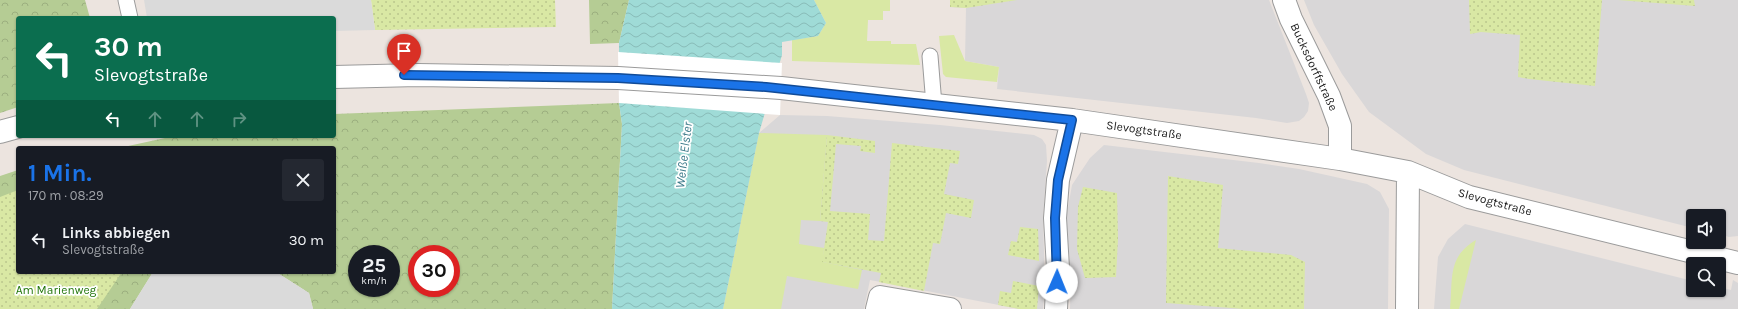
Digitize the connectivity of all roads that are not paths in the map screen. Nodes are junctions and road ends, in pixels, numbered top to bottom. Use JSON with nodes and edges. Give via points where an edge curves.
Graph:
{"nodes":[{"id":1,"x":126,"y":0,"type":"edge"},
{"id":2,"x":1284,"y":0,"type":"edge"},
{"id":3,"x":130,"y":16,"type":"edge"},
{"id":4,"x":930,"y":56,"type":"dead end"},
{"id":5,"x":336,"y":77,"type":"edge"},
{"id":6,"x":934,"y":105,"type":"junction"},
{"id":7,"x":1072,"y":120,"type":"junction"},
{"id":8,"x":16,"y":128,"type":"edge"},
{"id":9,"x":0,"y":132,"type":"edge"},
{"id":10,"x":1340,"y":159,"type":"junction"},
{"id":11,"x":1408,"y":172,"type":"junction"},
{"id":12,"x":1738,"y":263,"type":"edge"},
{"id":13,"x":877,"y":309,"type":"edge"},
{"id":14,"x":950,"y":309,"type":"edge"},
{"id":15,"x":1056,"y":309,"type":"edge"},
{"id":16,"x":1408,"y":309,"type":"edge"}],
"edges":[{"from":1,"to":3,"type":"lane"},
{"from":2,"to":10,"type":"street","name":"Bucksdorffstraße","via":[[1329,96],[1340,126]]},
{"from":4,"to":6,"type":"lane"},
{"from":5,"to":6,"type":"street","name":"Slevogtstraße","via":[[418,75],[618,78],[781,88]]},
{"from":6,"to":7,"type":"street","name":"Slevogtstraße"},
{"from":7,"to":10,"type":"street","name":"Slevogtstraße"},
{"from":7,"to":15,"type":"street","via":[[1058,180],[1055,218],[1058,268]]},
{"from":8,"to":9,"type":"street"},
{"from":10,"to":11,"type":"street","name":"Slevogtstraße"},
{"from":11,"to":12,"type":"street","name":"Slevogtstraße","via":[[1469,198]]},
{"from":11,"to":16,"type":"street"},
{"from":13,"to":14,"type":"street","via":[[880,297]]}]}
